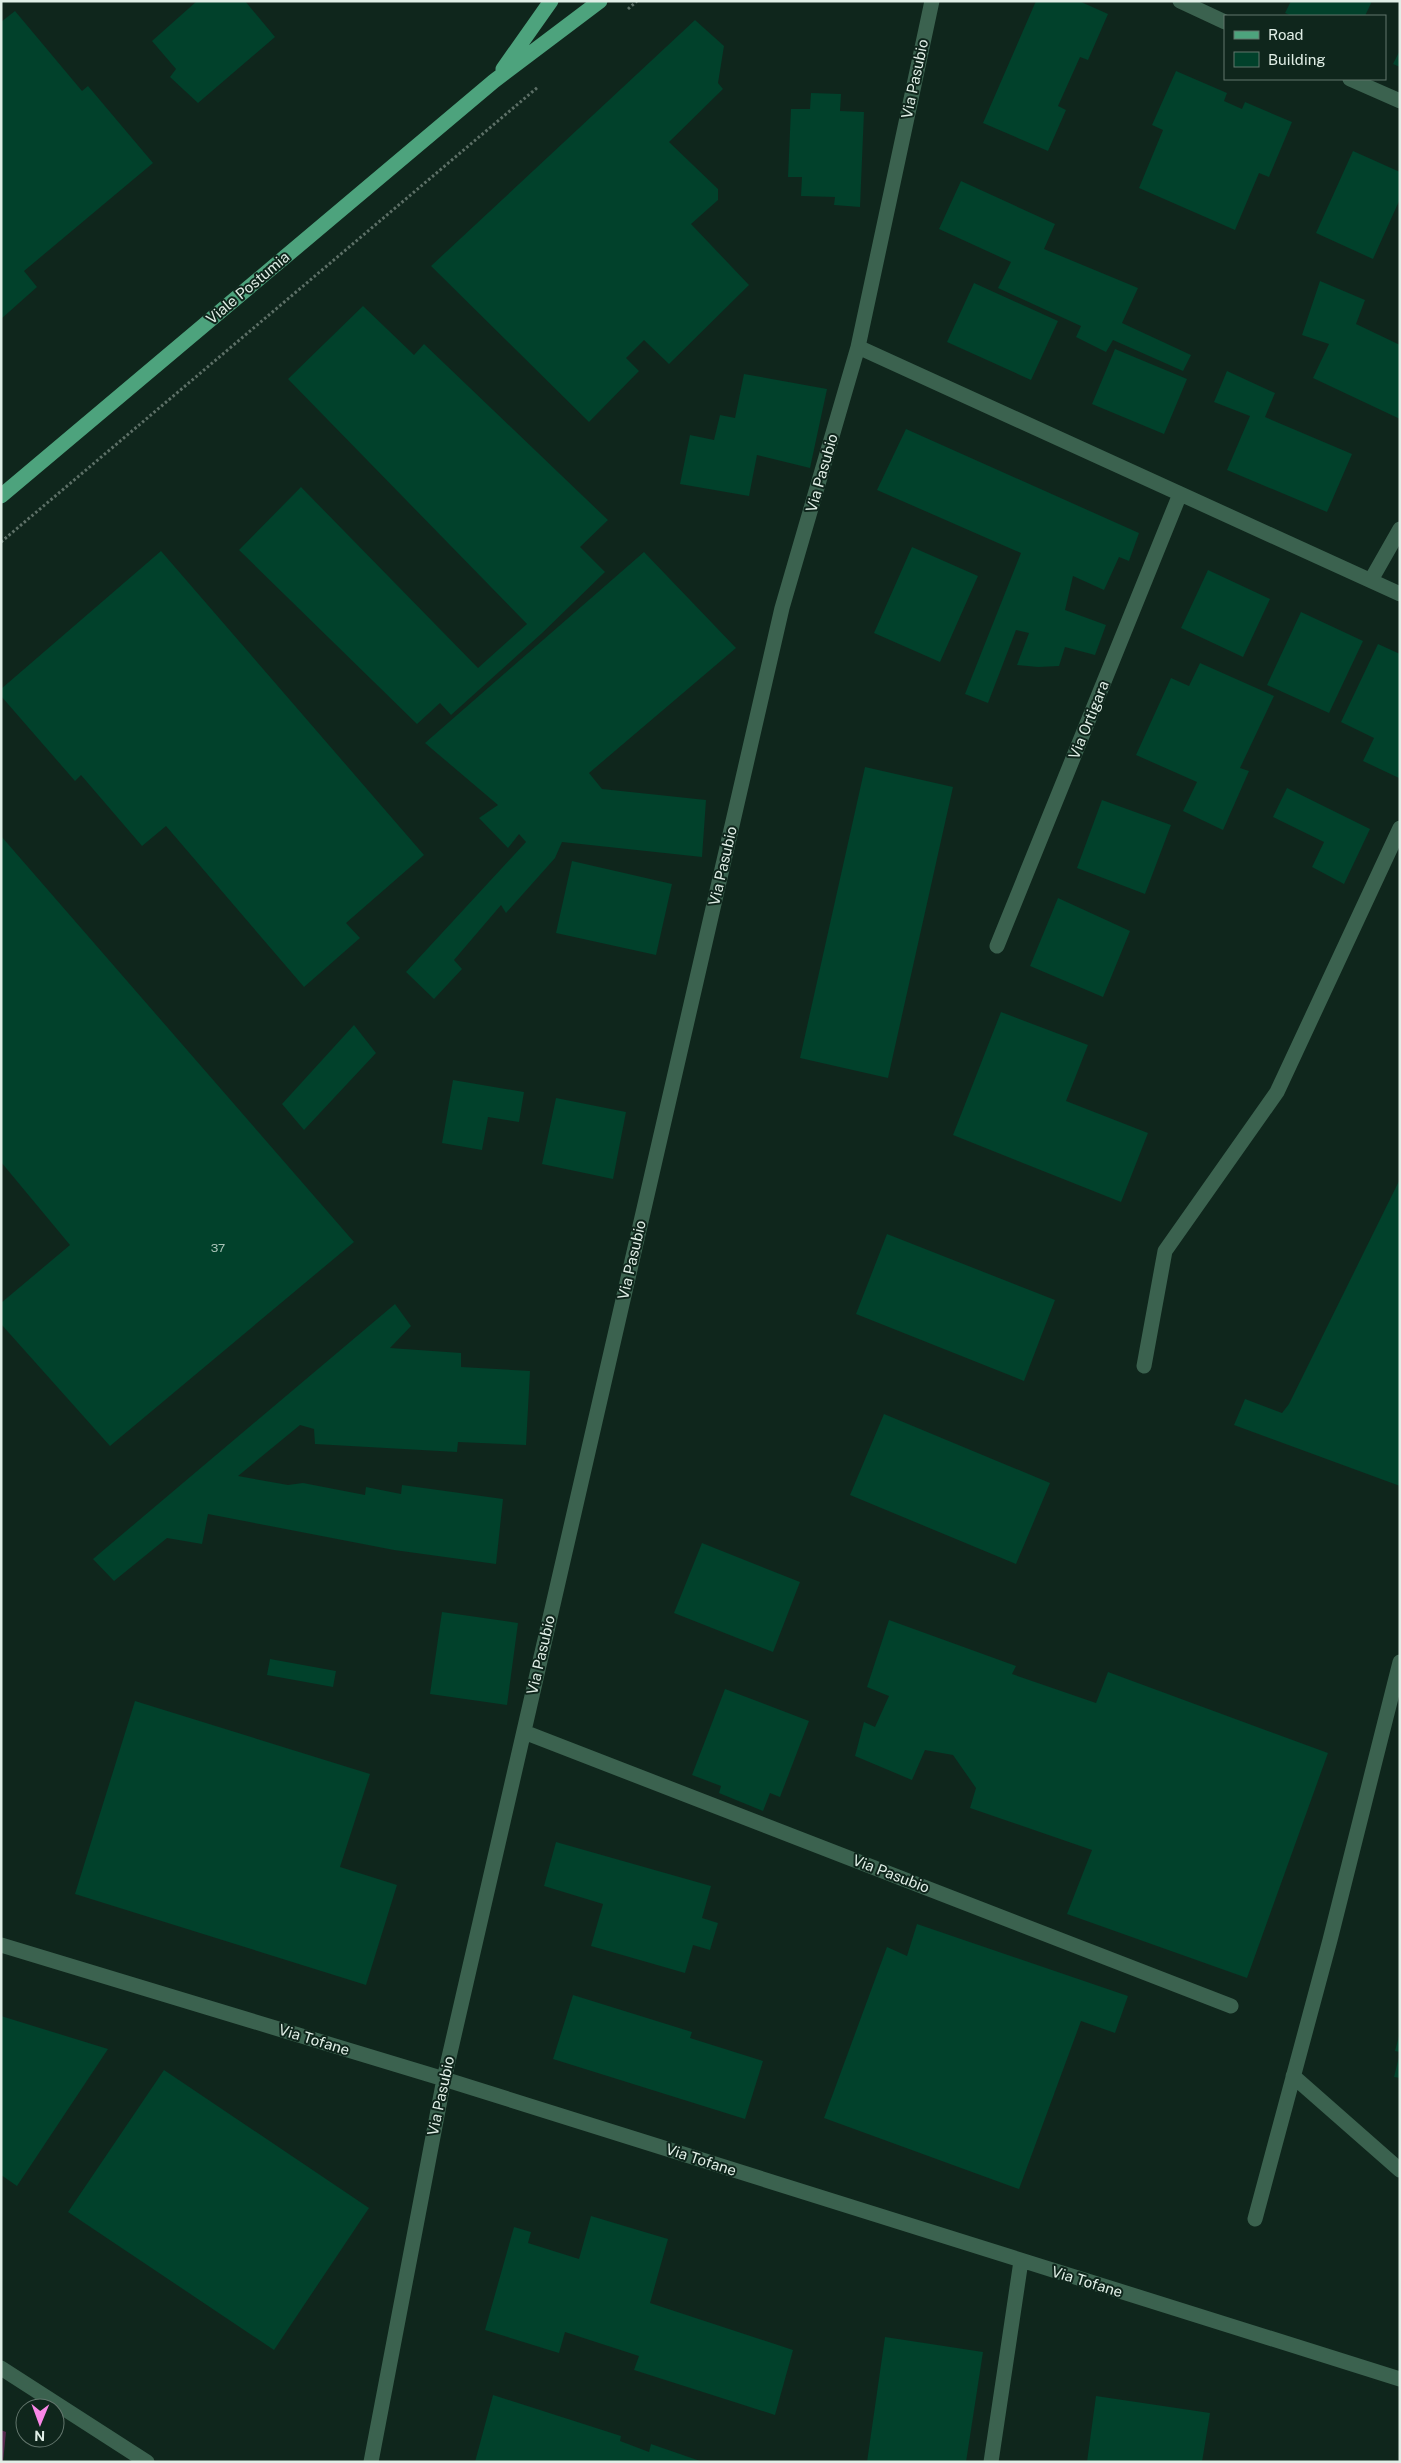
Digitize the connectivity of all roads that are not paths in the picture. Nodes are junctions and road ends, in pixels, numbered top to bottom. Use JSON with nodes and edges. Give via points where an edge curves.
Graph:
{"nodes":[{"id":1,"x":551,"y":1,"type":"edge"},
{"id":2,"x":600,"y":1,"type":"edge"},
{"id":3,"x":932,"y":1,"type":"edge"},
{"id":4,"x":1180,"y":1,"type":"edge"},
{"id":5,"x":1224,"y":22,"type":"edge"},
{"id":6,"x":1352,"y":80,"type":"edge"},
{"id":7,"x":494,"y":81,"type":"junction"},
{"id":8,"x":1400,"y":101,"type":"edge"},
{"id":9,"x":858,"y":347,"type":"junction"},
{"id":10,"x":2,"y":493,"type":"edge"},
{"id":11,"x":1180,"y":494,"type":"junction"},
{"id":12,"x":1400,"y":529,"type":"edge"},
{"id":13,"x":1371,"y":580,"type":"junction"},
{"id":14,"x":1400,"y":594,"type":"edge"},
{"id":15,"x":1400,"y":828,"type":"edge"},
{"id":16,"x":997,"y":946,"type":"dead end"},
{"id":17,"x":1144,"y":1366,"type":"dead end"},
{"id":18,"x":1400,"y":1662,"type":"edge"},
{"id":19,"x":524,"y":1732,"type":"junction"},
{"id":20,"x":1,"y":1945,"type":"edge"},
{"id":21,"x":1231,"y":2006,"type":"dead end"},
{"id":22,"x":1293,"y":2076,"type":"junction"},
{"id":23,"x":444,"y":2079,"type":"junction"},
{"id":24,"x":1400,"y":2170,"type":"edge"},
{"id":25,"x":1255,"y":2219,"type":"dead end"},
{"id":26,"x":1021,"y":2261,"type":"junction"},
{"id":27,"x":1,"y":2368,"type":"edge"},
{"id":28,"x":1400,"y":2379,"type":"edge"},
{"id":29,"x":147,"y":2462,"type":"edge"},
{"id":30,"x":371,"y":2462,"type":"edge"},
{"id":31,"x":991,"y":2462,"type":"edge"}],
"edges":[{"from":1,"to":7,"type":"main road"},
{"from":2,"to":7,"type":"main road"},
{"from":3,"to":9,"type":"street","name":"Via Pasubio"},
{"from":4,"to":5,"type":"street"},
{"from":6,"to":8,"type":"street"},
{"from":7,"to":10,"type":"main road","name":"Viale Postumia"},
{"from":9,"to":11,"type":"street"},
{"from":9,"to":19,"type":"street","name":"Via Pasubio","via":[[782,608]]},
{"from":11,"to":13,"type":"street"},
{"from":11,"to":16,"type":"street","name":"Via Ortigara"},
{"from":12,"to":13,"type":"street"},
{"from":13,"to":14,"type":"street"},
{"from":15,"to":17,"type":"street","via":[[1277,1092],[1165,1251]]},
{"from":18,"to":22,"type":"street"},
{"from":19,"to":21,"type":"street","name":"Via Pasubio"},
{"from":19,"to":23,"type":"street","name":"Via Pasubio"},
{"from":20,"to":23,"type":"street","name":"Via Tofane"},
{"from":22,"to":24,"type":"street"},
{"from":22,"to":25,"type":"street"},
{"from":23,"to":26,"type":"street","name":"Via Tofane"},
{"from":23,"to":30,"type":"street","name":"Via Pasubio"},
{"from":26,"to":28,"type":"street","name":"Via Tofane"},
{"from":26,"to":31,"type":"street"},
{"from":27,"to":29,"type":"street"}]}
